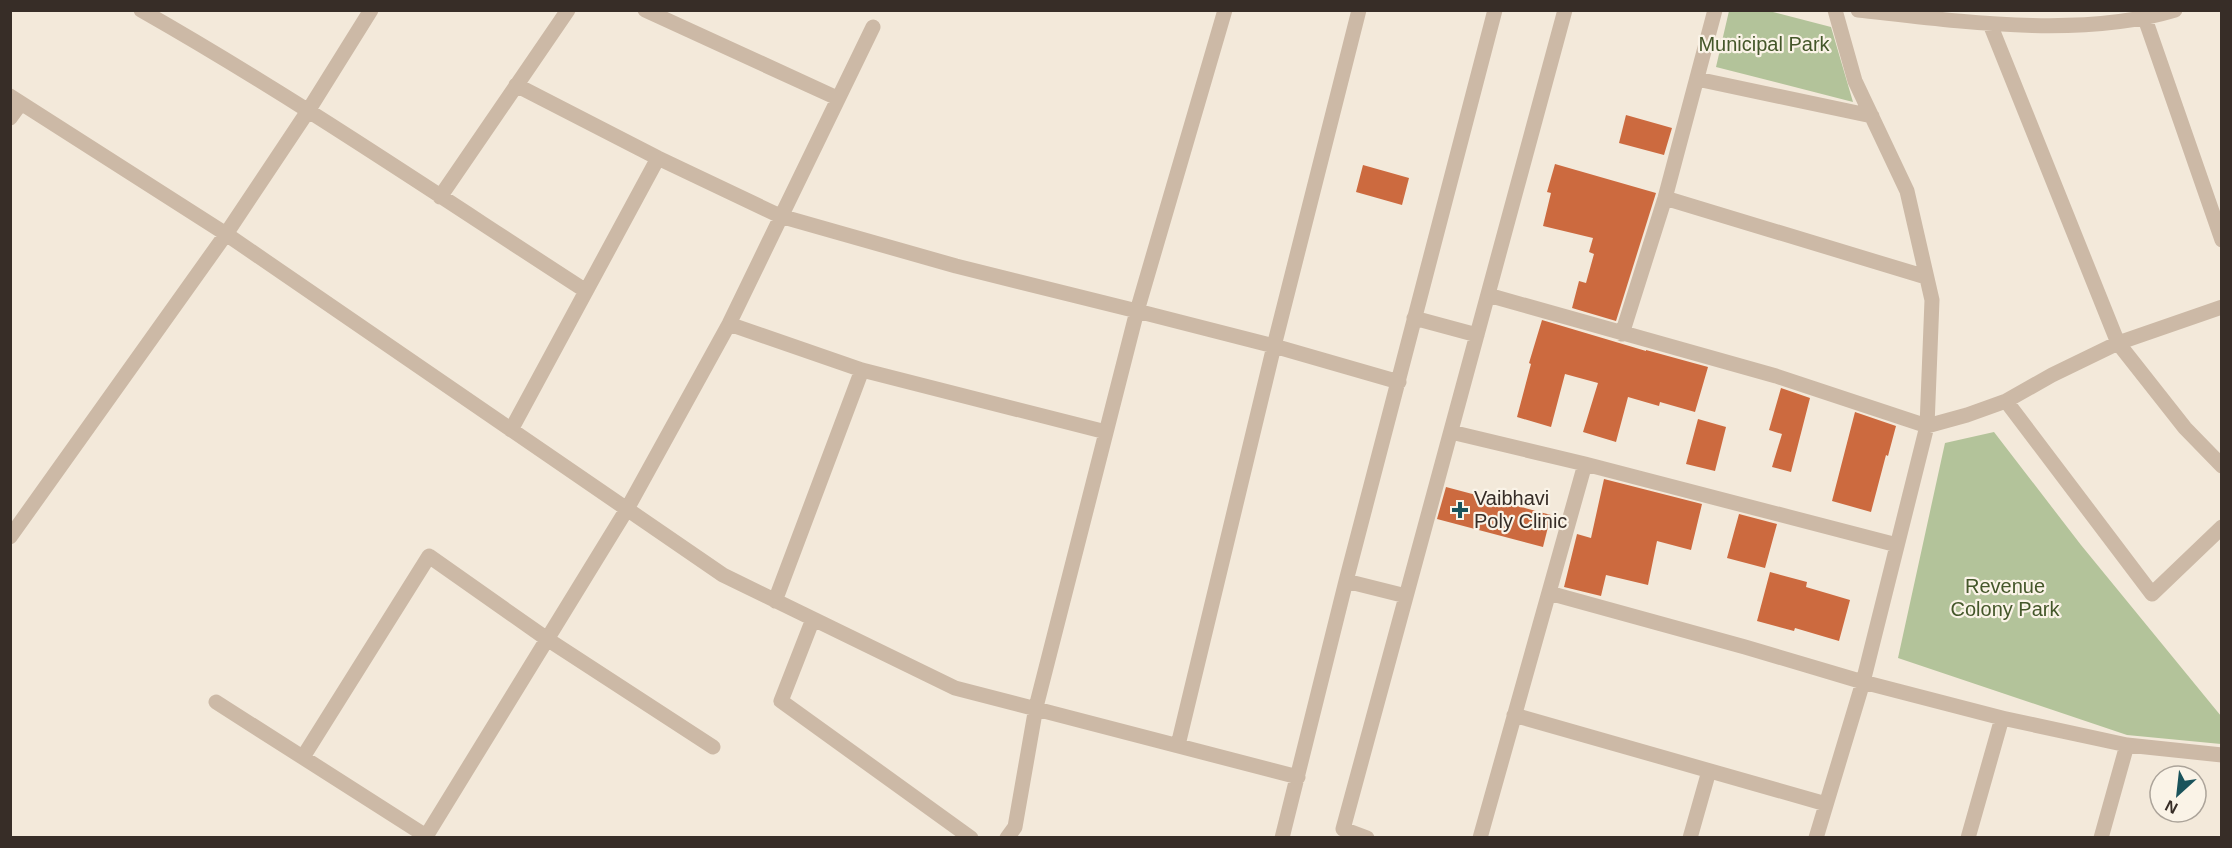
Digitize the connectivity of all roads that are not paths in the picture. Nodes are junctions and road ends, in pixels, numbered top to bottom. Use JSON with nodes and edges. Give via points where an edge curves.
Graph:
{"nodes":[{"id":1,"x":141,"y":10,"type":"edge"},
{"id":2,"x":371,"y":10,"type":"edge"},
{"id":3,"x":568,"y":10,"type":"edge"},
{"id":4,"x":645,"y":10,"type":"edge"},
{"id":5,"x":1225,"y":10,"type":"edge"},
{"id":6,"x":1359,"y":10,"type":"edge"},
{"id":7,"x":1495,"y":10,"type":"edge"},
{"id":8,"x":1565,"y":10,"type":"edge"},
{"id":9,"x":1715,"y":10,"type":"edge"},
{"id":10,"x":1836,"y":10,"type":"edge"},
{"id":11,"x":1858,"y":10,"type":"edge"},
{"id":12,"x":2175,"y":10,"type":"edge"},
{"id":13,"x":2144,"y":15,"type":"edge"},
{"id":14,"x":1990,"y":24,"type":"junction"},
{"id":15,"x":873,"y":27,"type":"dead end"},
{"id":16,"x":1697,"y":79,"type":"junction"},
{"id":17,"x":516,"y":85,"type":"junction"},
{"id":18,"x":837,"y":98,"type":"junction"},
{"id":19,"x":16,"y":99,"type":"edge"},
{"id":20,"x":308,"y":111,"type":"junction"},
{"id":21,"x":1872,"y":116,"type":"junction"},
{"id":22,"x":10,"y":118,"type":"edge"},
{"id":23,"x":658,"y":158,"type":"junction"},
{"id":24,"x":440,"y":197,"type":"junction"},
{"id":25,"x":1665,"y":198,"type":"junction"},
{"id":26,"x":780,"y":216,"type":"junction"},
{"id":27,"x":226,"y":234,"type":"junction"},
{"id":28,"x":2222,"y":240,"type":"edge"},
{"id":29,"x":1926,"y":277,"type":"junction"},
{"id":30,"x":586,"y":291,"type":"junction"},
{"id":31,"x":1488,"y":295,"type":"junction"},
{"id":32,"x":2222,"y":307,"type":"edge"},
{"id":33,"x":1137,"y":311,"type":"junction"},
{"id":34,"x":1414,"y":318,"type":"junction"},
{"id":35,"x":729,"y":324,"type":"junction"},
{"id":36,"x":1622,"y":334,"type":"junction"},
{"id":37,"x":1477,"y":335,"type":"junction"},
{"id":38,"x":2118,"y":343,"type":"junction"},
{"id":39,"x":1274,"y":346,"type":"junction"},
{"id":40,"x":862,"y":370,"type":"junction"},
{"id":41,"x":1399,"y":382,"type":"junction"},
{"id":42,"x":2006,"y":401,"type":"junction"},
{"id":43,"x":1927,"y":426,"type":"junction"},
{"id":44,"x":511,"y":430,"type":"junction"},
{"id":45,"x":1106,"y":432,"type":"junction"},
{"id":46,"x":1451,"y":432,"type":"junction"},
{"id":47,"x":1585,"y":464,"type":"junction"},
{"id":48,"x":2222,"y":466,"type":"edge"},
{"id":49,"x":627,"y":509,"type":"junction"},
{"id":50,"x":2222,"y":527,"type":"edge"},
{"id":51,"x":11,"y":536,"type":"edge"},
{"id":52,"x":1897,"y":546,"type":"junction"},
{"id":53,"x":1346,"y":581,"type":"junction"},
{"id":54,"x":1549,"y":592,"type":"junction"},
{"id":55,"x":1406,"y":596,"type":"junction"},
{"id":56,"x":775,"y":601,"type":"junction"},
{"id":57,"x":813,"y":619,"type":"junction"},
{"id":58,"x":547,"y":639,"type":"junction"},
{"id":59,"x":1863,"y":682,"type":"junction"},
{"id":60,"x":216,"y":702,"type":"dead end"},
{"id":61,"x":1036,"y":707,"type":"junction"},
{"id":62,"x":1514,"y":715,"type":"junction"},
{"id":63,"x":2002,"y":718,"type":"junction"},
{"id":64,"x":1178,"y":745,"type":"junction"},
{"id":65,"x":2127,"y":745,"type":"junction"},
{"id":66,"x":713,"y":747,"type":"dead end"},
{"id":67,"x":2222,"y":755,"type":"edge"},
{"id":68,"x":303,"y":757,"type":"junction"},
{"id":69,"x":1709,"y":771,"type":"junction"},
{"id":70,"x":1298,"y":777,"type":"junction"},
{"id":71,"x":1826,"y":804,"type":"junction"},
{"id":72,"x":1341,"y":833,"type":"edge"},
{"id":73,"x":426,"y":837,"type":"edge"},
{"id":74,"x":971,"y":837,"type":"edge"},
{"id":75,"x":1007,"y":837,"type":"edge"},
{"id":76,"x":1282,"y":837,"type":"edge"},
{"id":77,"x":1367,"y":837,"type":"edge"},
{"id":78,"x":1480,"y":837,"type":"edge"},
{"id":79,"x":1690,"y":837,"type":"edge"},
{"id":80,"x":1816,"y":837,"type":"edge"},
{"id":81,"x":1968,"y":837,"type":"edge"},
{"id":82,"x":2101,"y":837,"type":"edge"}],
"edges":[{"from":1,"to":20,"type":"street"},
{"from":2,"to":20,"type":"street"},
{"from":3,"to":17,"type":"street"},
{"from":4,"to":18,"type":"street"},
{"from":5,"to":33,"type":"street"},
{"from":6,"to":39,"type":"street"},
{"from":7,"to":34,"type":"street"},
{"from":8,"to":31,"type":"street"},
{"from":9,"to":16,"type":"street"},
{"from":10,"to":21,"type":"street","via":[[1856,81]]},
{"from":11,"to":14,"type":"street"},
{"from":12,"to":13,"type":"street"},
{"from":13,"to":14,"type":"street","via":[[2066,25]]},
{"from":13,"to":28,"type":"street"},
{"from":14,"to":38,"type":"street"},
{"from":15,"to":18,"type":"street"},
{"from":16,"to":21,"type":"street"},
{"from":16,"to":25,"type":"street"},
{"from":17,"to":23,"type":"street"},
{"from":17,"to":24,"type":"street"},
{"from":18,"to":26,"type":"street"},
{"from":19,"to":22,"type":"street"},
{"from":19,"to":27,"type":"street"},
{"from":20,"to":24,"type":"street"},
{"from":20,"to":27,"type":"street"},
{"from":21,"to":29,"type":"street","via":[[1907,191]]},
{"from":23,"to":26,"type":"street"},
{"from":23,"to":30,"type":"street"},
{"from":24,"to":30,"type":"street"},
{"from":25,"to":29,"type":"street"},
{"from":25,"to":36,"type":"street"},
{"from":26,"to":33,"type":"street"},
{"from":26,"to":35,"type":"street"},
{"from":27,"to":44,"type":"street"},
{"from":27,"to":51,"type":"street"},
{"from":29,"to":43,"type":"street","via":[[1932,300]]},
{"from":30,"to":44,"type":"street"},
{"from":31,"to":36,"type":"street"},
{"from":31,"to":37,"type":"street"},
{"from":32,"to":38,"type":"street"},
{"from":33,"to":39,"type":"street"},
{"from":33,"to":45,"type":"street"},
{"from":34,"to":37,"type":"street"},
{"from":34,"to":41,"type":"street"},
{"from":35,"to":40,"type":"street"},
{"from":35,"to":49,"type":"street"},
{"from":36,"to":43,"type":"street","via":[[1776,376]]},
{"from":37,"to":46,"type":"street"},
{"from":38,"to":42,"type":"street"},
{"from":38,"to":48,"type":"street","via":[[2185,428]]},
{"from":39,"to":41,"type":"street"},
{"from":39,"to":64,"type":"street"},
{"from":40,"to":45,"type":"street"},
{"from":40,"to":56,"type":"street"},
{"from":41,"to":53,"type":"street"},
{"from":42,"to":43,"type":"street"},
{"from":42,"to":50,"type":"street","via":[[2152,594]]},
{"from":43,"to":52,"type":"street"},
{"from":44,"to":49,"type":"street"},
{"from":45,"to":61,"type":"street"},
{"from":46,"to":47,"type":"street"},
{"from":46,"to":55,"type":"street"},
{"from":47,"to":52,"type":"street"},
{"from":47,"to":54,"type":"street"},
{"from":49,"to":56,"type":"street","via":[[723,575]]},
{"from":49,"to":58,"type":"street"},
{"from":52,"to":59,"type":"street"},
{"from":53,"to":55,"type":"street"},
{"from":53,"to":70,"type":"street"},
{"from":54,"to":59,"type":"street"},
{"from":54,"to":62,"type":"street"},
{"from":55,"to":72,"type":"street"},
{"from":56,"to":57,"type":"street"},
{"from":57,"to":61,"type":"street","via":[[955,688]]},
{"from":57,"to":74,"type":"street","via":[[781,701]]},
{"from":58,"to":66,"type":"street"},
{"from":58,"to":68,"type":"street","via":[[429,556]]},
{"from":58,"to":73,"type":"street"},
{"from":59,"to":63,"type":"street"},
{"from":59,"to":71,"type":"street"},
{"from":60,"to":68,"type":"street"},
{"from":61,"to":64,"type":"street"},
{"from":61,"to":75,"type":"street","via":[[1015,827]]},
{"from":62,"to":69,"type":"street"},
{"from":62,"to":78,"type":"street"},
{"from":63,"to":65,"type":"street"},
{"from":63,"to":81,"type":"street"},
{"from":64,"to":70,"type":"street"},
{"from":65,"to":67,"type":"street"},
{"from":65,"to":82,"type":"street"},
{"from":68,"to":73,"type":"street"},
{"from":69,"to":71,"type":"street"},
{"from":69,"to":79,"type":"street"},
{"from":70,"to":76,"type":"street"},
{"from":71,"to":80,"type":"street"},
{"from":72,"to":77,"type":"street"}]}
